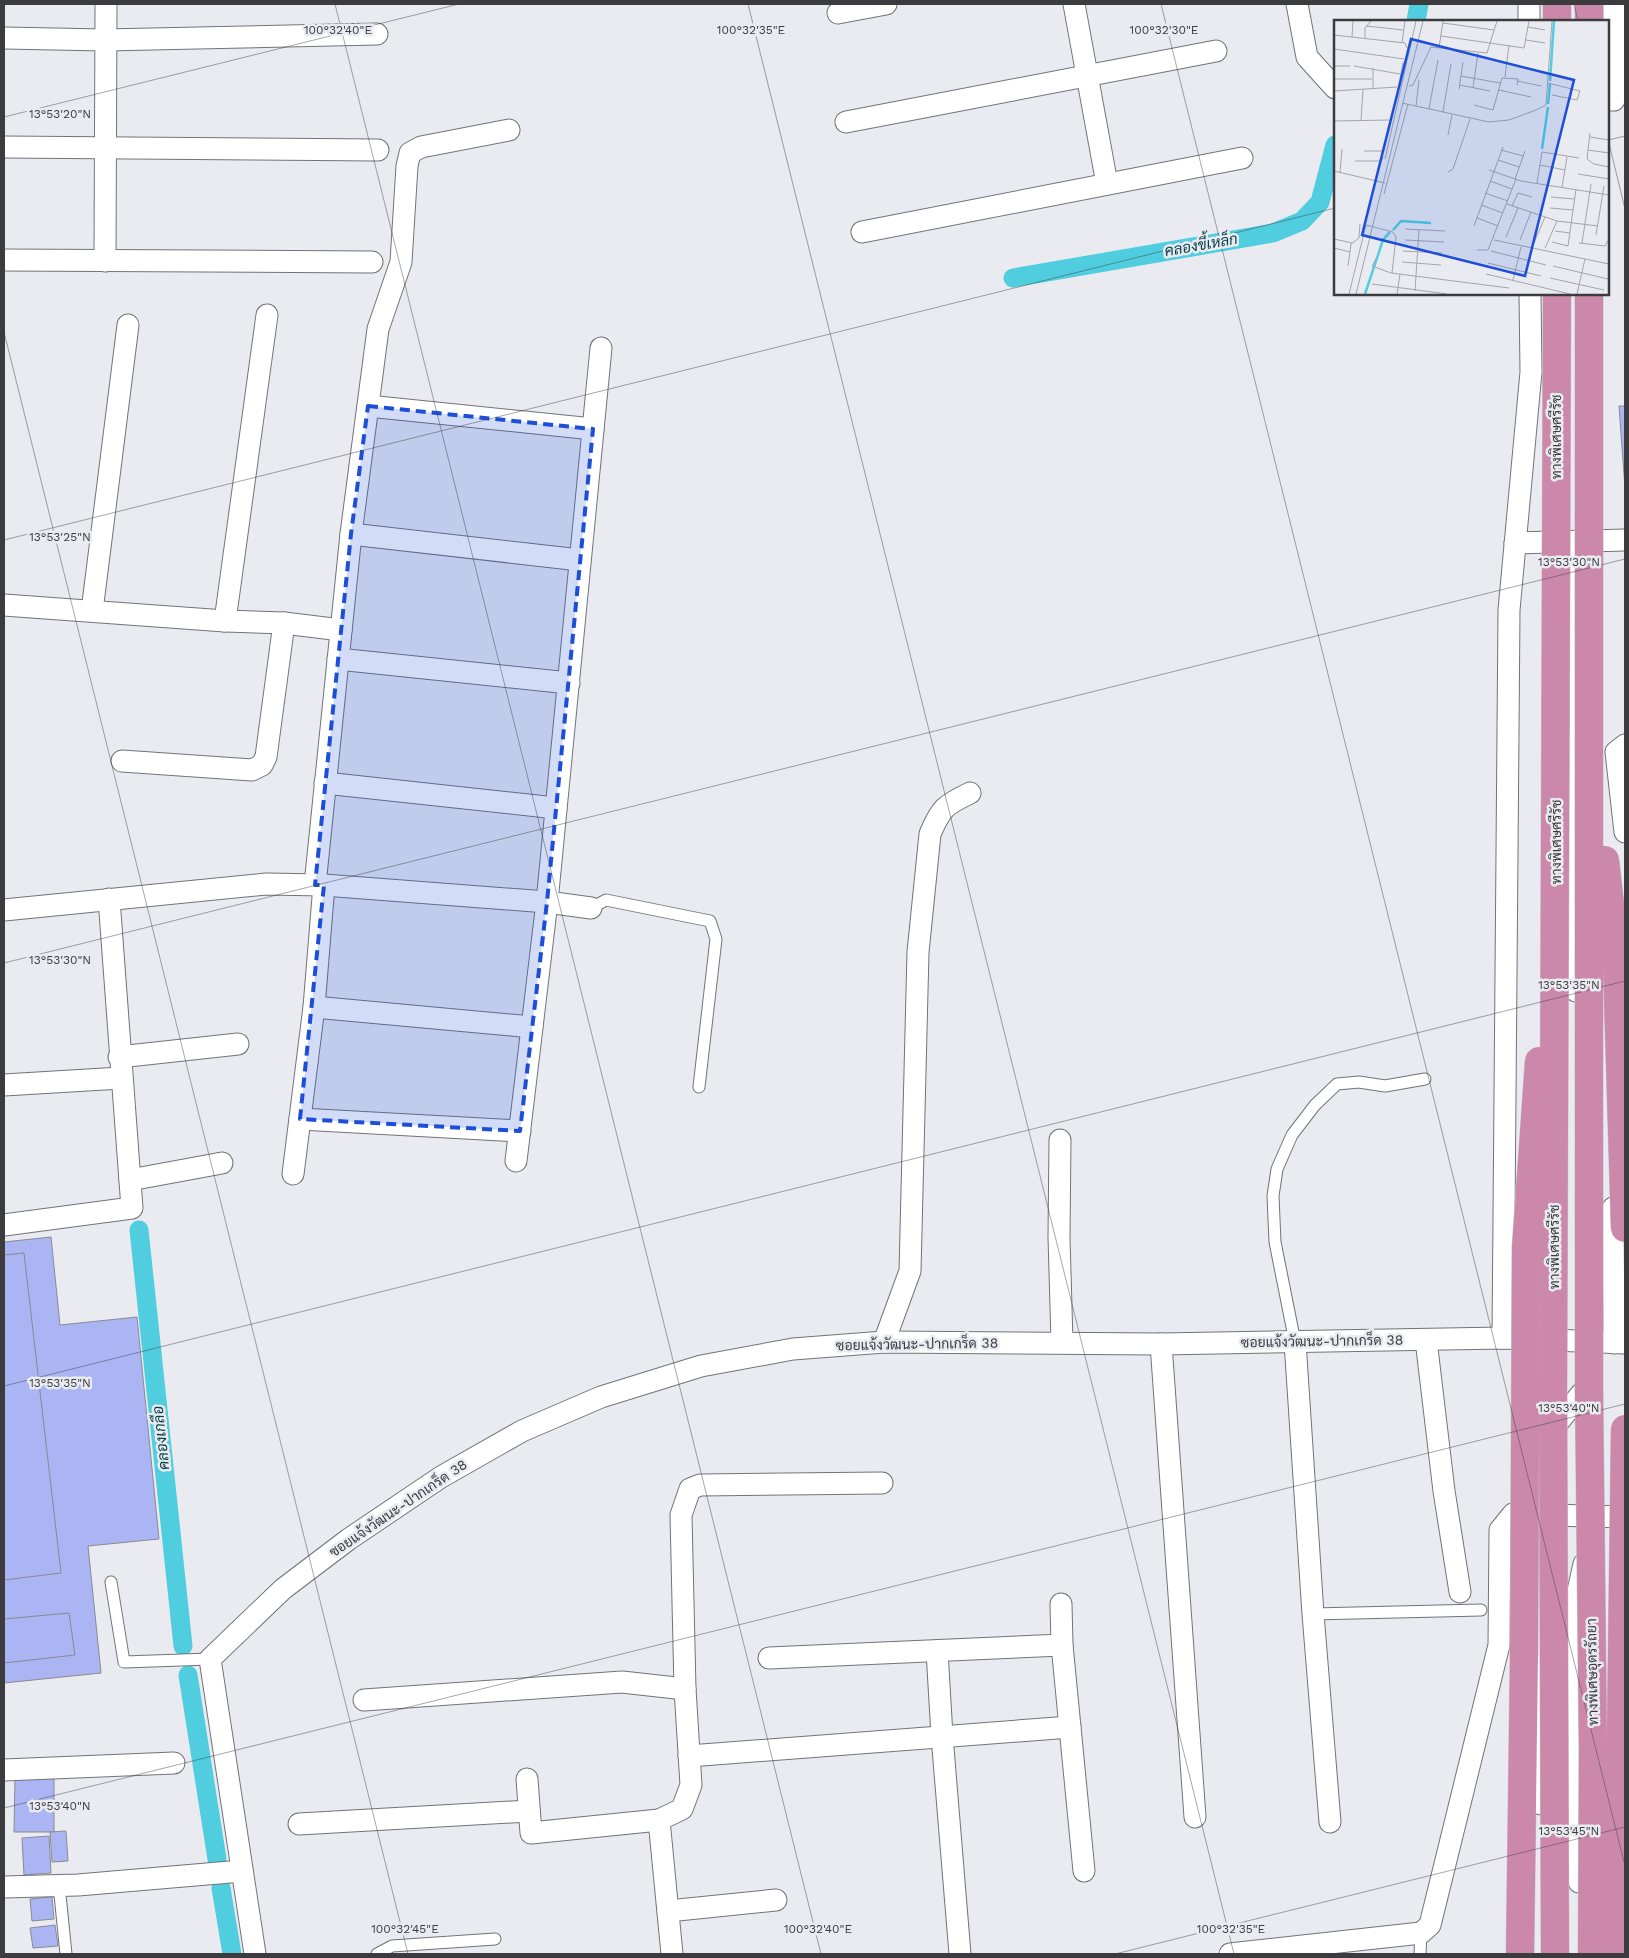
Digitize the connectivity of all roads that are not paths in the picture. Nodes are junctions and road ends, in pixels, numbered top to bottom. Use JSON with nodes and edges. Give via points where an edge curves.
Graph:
{"nodes":[{"id":1,"x":106,"y":4,"type":"edge"},
{"id":2,"x":886,"y":4,"type":"edge"},
{"id":3,"x":1074,"y":4,"type":"edge"},
{"id":4,"x":1297,"y":4,"type":"edge"},
{"id":5,"x":1529,"y":4,"type":"edge"},
{"id":6,"x":1557,"y":4,"type":"edge"},
{"id":7,"x":1589,"y":4,"type":"edge"},
{"id":8,"x":1614,"y":4,"type":"edge"},
{"id":9,"x":838,"y":13,"type":"dead end"},
{"id":10,"x":1529,"y":20,"type":"edge"},
{"id":11,"x":1557,"y":20,"type":"edge"},
{"id":12,"x":1589,"y":20,"type":"edge"},
{"id":13,"x":378,"y":34,"type":"dead end"},
{"id":14,"x":4,"y":38,"type":"edge"},
{"id":15,"x":105,"y":40,"type":"junction"},
{"id":16,"x":1216,"y":51,"type":"dead end"},
{"id":17,"x":1088,"y":76,"type":"junction"},
{"id":18,"x":1334,"y":87,"type":"edge"},
{"id":19,"x":1616,"y":100,"type":"edge"},
{"id":20,"x":846,"y":122,"type":"dead end"},
{"id":21,"x":509,"y":130,"type":"dead end"},
{"id":22,"x":4,"y":146,"type":"edge"},
{"id":23,"x":106,"y":147,"type":"junction"},
{"id":24,"x":378,"y":150,"type":"dead end"},
{"id":25,"x":1242,"y":158,"type":"dead end"},
{"id":26,"x":1108,"y":184,"type":"junction"},
{"id":27,"x":862,"y":232,"type":"dead end"},
{"id":28,"x":4,"y":260,"type":"edge"},
{"id":29,"x":105,"y":261,"type":"junction"},
{"id":30,"x":372,"y":262,"type":"dead end"},
{"id":31,"x":1530,"y":295,"type":"edge"},
{"id":32,"x":1557,"y":295,"type":"edge"},
{"id":33,"x":1589,"y":295,"type":"edge"},
{"id":34,"x":267,"y":315,"type":"dead end"},
{"id":35,"x":128,"y":325,"type":"dead end"},
{"id":36,"x":601,"y":348,"type":"dead end"},
{"id":37,"x":368,"y":406,"type":"junction"},
{"id":38,"x":593,"y":429,"type":"junction"},
{"id":39,"x":351,"y":534,"type":"junction"},
{"id":40,"x":1625,"y":540,"type":"edge"},
{"id":41,"x":1515,"y":543,"type":"junction"},
{"id":42,"x":1574,"y":552,"type":"dead end"},
{"id":43,"x":580,"y":560,"type":"junction"},
{"id":44,"x":4,"y":605,"type":"edge"},
{"id":45,"x":92,"y":612,"type":"junction"},
{"id":46,"x":225,"y":621,"type":"junction"},
{"id":47,"x":284,"y":624,"type":"junction"},
{"id":48,"x":341,"y":630,"type":"junction"},
{"id":49,"x":338,"y":659,"type":"junction"},
{"id":50,"x":568,"y":682,"type":"junction"},
{"id":51,"x":1590,"y":739,"type":"junction"},
{"id":52,"x":1625,"y":745,"type":"edge"},
{"id":53,"x":122,"y":761,"type":"dead end"},
{"id":54,"x":325,"y":783,"type":"junction"},
{"id":55,"x":970,"y":793,"type":"dead end"},
{"id":56,"x":556,"y":808,"type":"junction"},
{"id":57,"x":1625,"y":832,"type":"edge"},
{"id":58,"x":320,"y":885,"type":"junction"},
{"id":59,"x":1556,"y":893,"type":"junction"},
{"id":60,"x":109,"y":899,"type":"junction"},
{"id":61,"x":547,"y":902,"type":"junction"},
{"id":62,"x":591,"y":908,"type":"joint"},
{"id":63,"x":4,"y":910,"type":"edge"},
{"id":64,"x":314,"y":1008,"type":"junction"},
{"id":65,"x":532,"y":1027,"type":"junction"},
{"id":66,"x":238,"y":1044,"type":"dead end"},
{"id":67,"x":120,"y":1057,"type":"junction"},
{"id":68,"x":121,"y":1078,"type":"junction"},
{"id":69,"x":1425,"y":1079,"type":"dead end"},
{"id":70,"x":4,"y":1085,"type":"edge"},
{"id":71,"x":699,"y":1087,"type":"dead end"},
{"id":72,"x":300,"y":1119,"type":"junction"},
{"id":73,"x":520,"y":1131,"type":"junction"},
{"id":74,"x":1060,"y":1140,"type":"dead end"},
{"id":75,"x":1625,"y":1150,"type":"edge"},
{"id":76,"x":516,"y":1161,"type":"dead end"},
{"id":77,"x":222,"y":1163,"type":"dead end"},
{"id":78,"x":293,"y":1174,"type":"dead end"},
{"id":79,"x":130,"y":1180,"type":"junction"},
{"id":80,"x":4,"y":1225,"type":"edge"},
{"id":81,"x":1625,"y":1228,"type":"edge"},
{"id":82,"x":1503,"y":1338,"type":"junction"},
{"id":83,"x":1426,"y":1340,"type":"junction"},
{"id":84,"x":1580,"y":1341,"type":"junction"},
{"id":85,"x":884,"y":1342,"type":"junction"},
{"id":86,"x":1062,"y":1342,"type":"junction"},
{"id":87,"x":1295,"y":1342,"type":"junction"},
{"id":88,"x":1619,"y":1343,"type":"edge"},
{"id":89,"x":1161,"y":1344,"type":"junction"},
{"id":90,"x":1585,"y":1392,"type":"junction"},
{"id":91,"x":1625,"y":1429,"type":"edge"},
{"id":92,"x":882,"y":1483,"type":"dead end"},
{"id":93,"x":1536,"y":1514,"type":"junction"},
{"id":94,"x":1582,"y":1516,"type":"junction"},
{"id":95,"x":1625,"y":1517,"type":"edge"},
{"id":96,"x":111,"y":1582,"type":"dead end"},
{"id":97,"x":1460,"y":1592,"type":"dead end"},
{"id":98,"x":1061,"y":1604,"type":"dead end"},
{"id":99,"x":1481,"y":1610,"type":"dead end"},
{"id":100,"x":1313,"y":1614,"type":"junction"},
{"id":101,"x":1062,"y":1645,"type":"junction"},
{"id":102,"x":937,"y":1651,"type":"junction"},
{"id":103,"x":770,"y":1658,"type":"dead end"},
{"id":104,"x":210,"y":1660,"type":"junction"},
{"id":105,"x":685,"y":1688,"type":"junction"},
{"id":106,"x":364,"y":1700,"type":"dead end"},
{"id":107,"x":1070,"y":1727,"type":"junction"},
{"id":108,"x":942,"y":1736,"type":"junction"},
{"id":109,"x":689,"y":1756,"type":"junction"},
{"id":110,"x":174,"y":1763,"type":"dead end"},
{"id":111,"x":4,"y":1770,"type":"edge"},
{"id":112,"x":527,"y":1779,"type":"dead end"},
{"id":113,"x":529,"y":1811,"type":"junction"},
{"id":114,"x":1194,"y":1817,"type":"dead end"},
{"id":115,"x":659,"y":1820,"type":"junction"},
{"id":116,"x":1330,"y":1822,"type":"dead end"},
{"id":117,"x":299,"y":1824,"type":"dead end"},
{"id":118,"x":242,"y":1871,"type":"junction"},
{"id":119,"x":1084,"y":1871,"type":"dead end"},
{"id":120,"x":59,"y":1885,"type":"junction"},
{"id":121,"x":4,"y":1887,"type":"edge"},
{"id":122,"x":776,"y":1900,"type":"dead end"},
{"id":123,"x":668,"y":1911,"type":"junction"},
{"id":124,"x":1421,"y":1932,"type":"junction"},
{"id":125,"x":495,"y":1939,"type":"dead end"},
{"id":126,"x":1343,"y":1948,"type":"edge"},
{"id":127,"x":66,"y":1954,"type":"edge"},
{"id":128,"x":255,"y":1954,"type":"edge"},
{"id":129,"x":377,"y":1954,"type":"edge"},
{"id":130,"x":672,"y":1954,"type":"edge"},
{"id":131,"x":960,"y":1954,"type":"edge"},
{"id":132,"x":1230,"y":1954,"type":"edge"},
{"id":133,"x":1420,"y":1954,"type":"edge"},
{"id":134,"x":1520,"y":1954,"type":"edge"},
{"id":135,"x":1544,"y":1954,"type":"edge"},
{"id":136,"x":1555,"y":1954,"type":"edge"},
{"id":137,"x":1592,"y":1954,"type":"edge"},
{"id":138,"x":1618,"y":1954,"type":"edge"}],
"edges":[{"from":1,"to":15,"type":"street"},
{"from":2,"to":9,"type":"street"},
{"from":3,"to":17,"type":"street"},
{"from":4,"to":18,"type":"street","via":[[1307,57]]},
{"from":5,"to":10,"type":"street"},
{"from":6,"to":11,"type":"highway"},
{"from":7,"to":12,"type":"highway"},
{"from":8,"to":19,"type":"street"},
{"from":13,"to":15,"type":"street"},
{"from":14,"to":15,"type":"street"},
{"from":15,"to":23,"type":"street"},
{"from":16,"to":17,"type":"street"},
{"from":17,"to":20,"type":"street"},
{"from":17,"to":26,"type":"street"},
{"from":21,"to":37,"type":"street","via":[[421,147],[410,154],[401,262],[378,329]]},
{"from":22,"to":23,"type":"street"},
{"from":23,"to":24,"type":"street"},
{"from":23,"to":29,"type":"street"},
{"from":25,"to":26,"type":"street"},
{"from":26,"to":27,"type":"street"},
{"from":28,"to":29,"type":"street"},
{"from":29,"to":30,"type":"street"},
{"from":31,"to":41,"type":"street","via":[[1531,372]]},
{"from":32,"to":59,"type":"highway","name":"ทางพิเศษศรีรัช","bridge":true},
{"from":33,"to":51,"type":"highway","bridge":true},
{"from":34,"to":46,"type":"street"},
{"from":35,"to":45,"type":"street"},
{"from":36,"to":38,"type":"street"},
{"from":37,"to":38,"type":"street"},
{"from":37,"to":39,"type":"street"},
{"from":38,"to":43,"type":"street"},
{"from":39,"to":43,"type":"street"},
{"from":39,"to":48,"type":"street"},
{"from":40,"to":41,"type":"street"},
{"from":41,"to":82,"type":"street","via":[[1509,610]]},
{"from":42,"to":84,"type":"street"},
{"from":43,"to":50,"type":"street"},
{"from":44,"to":45,"type":"street"},
{"from":45,"to":46,"type":"street"},
{"from":46,"to":47,"type":"street"},
{"from":47,"to":48,"type":"street"},
{"from":47,"to":53,"type":"street","via":[[266,757],[262,765],[252,770]]},
{"from":48,"to":49,"type":"street"},
{"from":49,"to":50,"type":"street"},
{"from":49,"to":54,"type":"street"},
{"from":50,"to":56,"type":"street"},
{"from":51,"to":81,"type":"highway","bridge":true,"via":[[1618,966]]},
{"from":51,"to":90,"type":"highway","bridge":true},
{"from":52,"to":57,"type":"street","via":[[1616,752]]},
{"from":54,"to":56,"type":"street"},
{"from":54,"to":58,"type":"street"},
{"from":55,"to":85,"type":"street","via":[[947,804],[930,834],[918,952],[910,1271]]},
{"from":56,"to":61,"type":"street"},
{"from":58,"to":60,"type":"street","via":[[266,884]]},
{"from":58,"to":61,"type":"street"},
{"from":58,"to":64,"type":"street"},
{"from":59,"to":134,"type":"highway","bridge":true,"via":[[1539,1059],[1526,1248]]},
{"from":59,"to":136,"type":"highway","name":"ทางพิเศษศรีรัช","bridge":true,"via":[[1553,1390]]},
{"from":60,"to":63,"type":"street"},
{"from":60,"to":67,"type":"street"},
{"from":61,"to":62,"type":"street"},
{"from":61,"to":65,"type":"street"},
{"from":62,"to":71,"type":"lane","via":[[606,900],[710,921],[716,939]]},
{"from":64,"to":65,"type":"street"},
{"from":64,"to":72,"type":"street"},
{"from":65,"to":73,"type":"street"},
{"from":66,"to":67,"type":"street"},
{"from":67,"to":68,"type":"street"},
{"from":68,"to":70,"type":"street"},
{"from":68,"to":79,"type":"street"},
{"from":69,"to":87,"type":"lane","via":[[1385,1086],[1359,1082],[1337,1084],[1315,1105],[1292,1135],[1276,1169],[1273,1196],[1275,1242]]},
{"from":72,"to":73,"type":"street"},
{"from":72,"to":78,"type":"street"},
{"from":73,"to":76,"type":"street"},
{"from":74,"to":86,"type":"street"},
{"from":75,"to":88,"type":"street","via":[[1620,1153],[1613,1174]]},
{"from":77,"to":79,"type":"street"},
{"from":79,"to":80,"type":"street","via":[[132,1208]]},
{"from":82,"to":83,"type":"street","name":"ซอยแจ้งวัฒนะ-ปากเกร็ด 38"},
{"from":82,"to":84,"type":"street","name":"ซอยแจ้งวัฒนะ-ปากเกร็ด 38"},
{"from":83,"to":87,"type":"street","name":"ซอยแจ้งวัฒนะ-ปากเกร็ด 38"},
{"from":83,"to":97,"type":"street"},
{"from":84,"to":88,"type":"street","name":"ซอยแจ้งวัฒนะ-ปากเกร็ด 38"},
{"from":84,"to":90,"type":"street"},
{"from":85,"to":86,"type":"street","name":"ซอยแจ้งวัฒนะ-ปากเกร็ด 38"},
{"from":85,"to":104,"type":"street","name":"ซอยแจ้งวัฒนะ-ปากเกร็ด 38","via":[[793,1349],[702,1366],[601,1397],[522,1431],[441,1477],[349,1539],[283,1589]]},
{"from":86,"to":89,"type":"street","name":"ซอยแจ้งวัฒนะ-ปากเกร็ด 38"},
{"from":87,"to":89,"type":"street","name":"ซอยแจ้งวัฒนะ-ปากเกร็ด 38"},
{"from":87,"to":100,"type":"street"},
{"from":89,"to":114,"type":"street"},
{"from":90,"to":93,"type":"street","via":[[1556,1425],[1537,1488]]},
{"from":90,"to":94,"type":"street"},
{"from":90,"to":137,"type":"highway","name":"ทางพิเศษอุดรรัถยา","bridge":true,"via":[[1593,1751]]},
{"from":91,"to":138,"type":"highway","bridge":true},
{"from":92,"to":105,"type":"street","via":[[700,1485],[690,1489],[680,1514]]},
{"from":93,"to":94,"type":"street"},
{"from":93,"to":124,"type":"street","via":[[1513,1514],[1500,1530],[1499,1645],[1430,1925]]},
{"from":93,"to":135,"type":"street"},
{"from":94,"to":95,"type":"street"},
{"from":94,"to":137,"type":"street","via":[[1584,1571],[1577,1595],[1579,1881]]},
{"from":96,"to":104,"type":"lane","via":[[124,1662]]},
{"from":98,"to":101,"type":"street"},
{"from":99,"to":100,"type":"lane"},
{"from":100,"to":116,"type":"street"},
{"from":101,"to":102,"type":"street"},
{"from":101,"to":107,"type":"street"},
{"from":102,"to":103,"type":"street"},
{"from":102,"to":108,"type":"street"},
{"from":104,"to":118,"type":"street"},
{"from":105,"to":106,"type":"street","via":[[622,1682]]},
{"from":105,"to":109,"type":"street"},
{"from":107,"to":108,"type":"street"},
{"from":107,"to":119,"type":"street"},
{"from":108,"to":109,"type":"street"},
{"from":108,"to":131,"type":"street"},
{"from":109,"to":115,"type":"street","via":[[691,1785],[682,1809]]},
{"from":110,"to":111,"type":"street"},
{"from":112,"to":113,"type":"street"},
{"from":113,"to":115,"type":"street","via":[[531,1833]]},
{"from":113,"to":117,"type":"street"},
{"from":115,"to":123,"type":"street"},
{"from":118,"to":120,"type":"street"},
{"from":118,"to":128,"type":"street"},
{"from":120,"to":121,"type":"street"},
{"from":120,"to":127,"type":"lane"},
{"from":122,"to":123,"type":"street"},
{"from":123,"to":130,"type":"street"},
{"from":124,"to":126,"type":"street"},
{"from":124,"to":133,"type":"lane"},
{"from":125,"to":129,"type":"lane","via":[[392,1946]]},
{"from":126,"to":132,"type":"street"}]}
